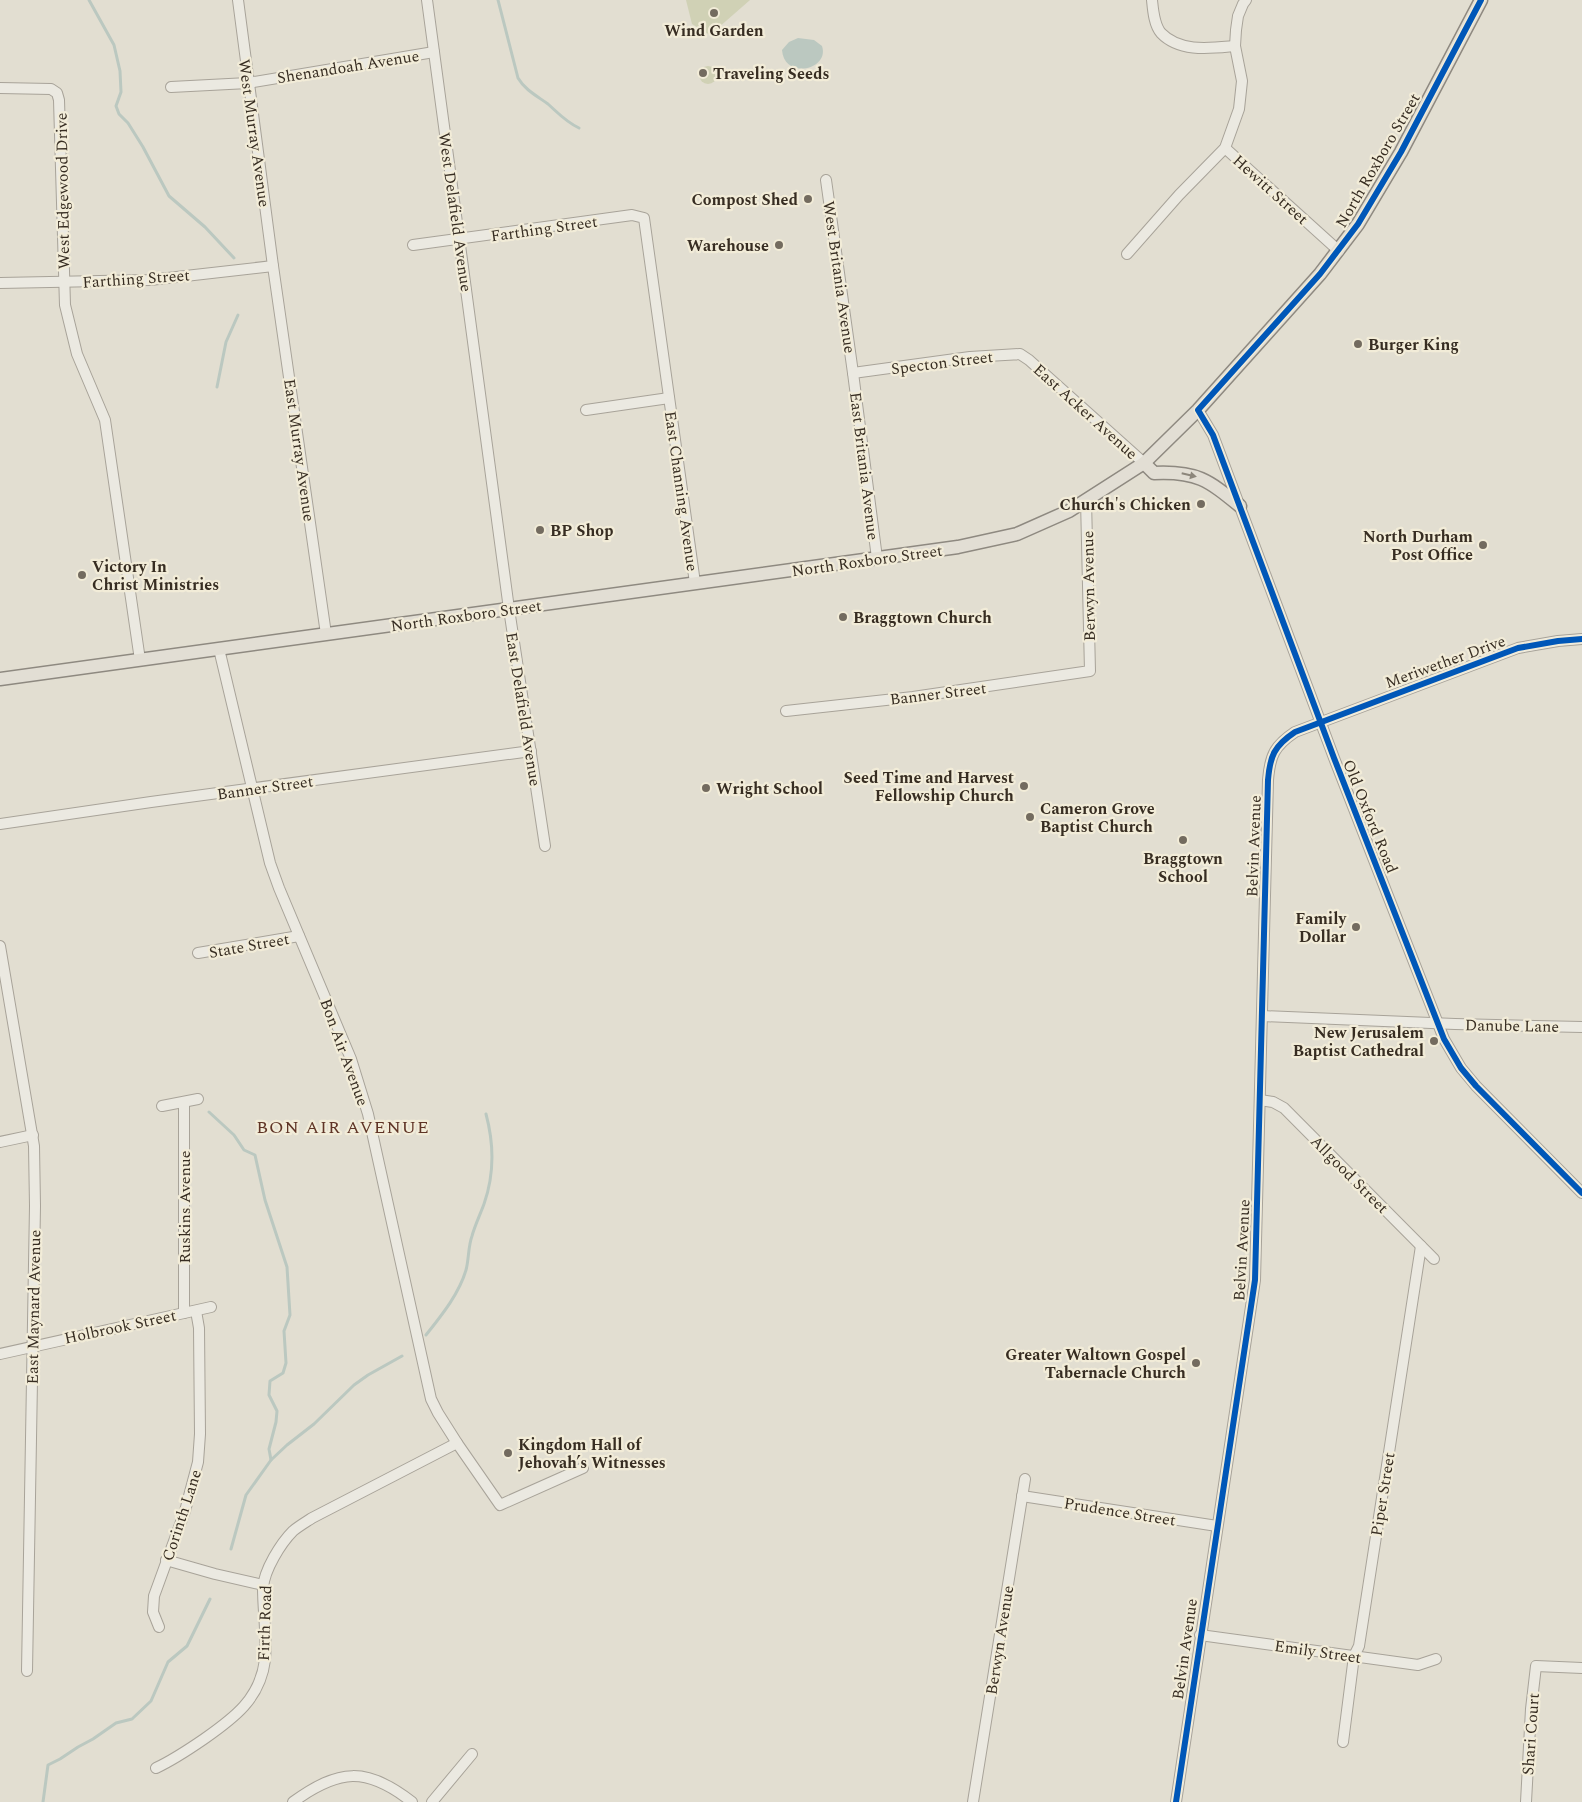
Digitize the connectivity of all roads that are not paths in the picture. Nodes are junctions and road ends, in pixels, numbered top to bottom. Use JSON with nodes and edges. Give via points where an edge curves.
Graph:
{"nodes":[{"id":1,"x":238,"y":0,"type":"edge"},
{"id":2,"x":427,"y":0,"type":"edge"},
{"id":3,"x":1152,"y":0,"type":"edge"},
{"id":4,"x":1246,"y":0,"type":"edge"},
{"id":5,"x":1481,"y":0,"type":"edge"},
{"id":6,"x":1236,"y":46,"type":"junction"},
{"id":7,"x":434,"y":52,"type":"junction"},
{"id":8,"x":248,"y":83,"type":"junction"},
{"id":9,"x":171,"y":87,"type":"dead end"},
{"id":10,"x":0,"y":88,"type":"edge"},
{"id":11,"x":1225,"y":148,"type":"junction"},
{"id":12,"x":826,"y":180,"type":"dead end"},
{"id":13,"x":644,"y":218,"type":"joint"},
{"id":14,"x":459,"y":239,"type":"junction"},
{"id":15,"x":413,"y":245,"type":"dead end"},
{"id":16,"x":1339,"y":251,"type":"junction"},
{"id":17,"x":1127,"y":254,"type":"dead end"},
{"id":18,"x":272,"y":266,"type":"junction"},
{"id":19,"x":64,"y":282,"type":"junction"},
{"id":20,"x":0,"y":284,"type":"edge"},
{"id":21,"x":1028,"y":360,"type":"joint"},
{"id":22,"x":853,"y":373,"type":"junction"},
{"id":23,"x":669,"y":398,"type":"junction"},
{"id":24,"x":586,"y":410,"type":"dead end"},
{"id":25,"x":1198,"y":410,"type":"junction"},
{"id":26,"x":484,"y":424,"type":"joint"},
{"id":27,"x":1144,"y":463,"type":"junction"},
{"id":28,"x":1086,"y":500,"type":"junction"},
{"id":29,"x":1240,"y":506,"type":"junction"},
{"id":30,"x":877,"y":558,"type":"junction"},
{"id":31,"x":695,"y":584,"type":"junction"},
{"id":32,"x":509,"y":609,"type":"junction"},
{"id":33,"x":326,"y":634,"type":"junction"},
{"id":34,"x":1582,"y":639,"type":"edge"},
{"id":35,"x":219,"y":649,"type":"junction"},
{"id":36,"x":140,"y":660,"type":"junction"},
{"id":37,"x":1090,"y":671,"type":"joint"},
{"id":38,"x":0,"y":679,"type":"edge"},
{"id":39,"x":786,"y":711,"type":"dead end"},
{"id":40,"x":1320,"y":722,"type":"junction"},
{"id":41,"x":531,"y":751,"type":"junction"},
{"id":42,"x":252,"y":789,"type":"junction"},
{"id":43,"x":0,"y":824,"type":"edge"},
{"id":44,"x":544,"y":846,"type":"dead end"},
{"id":45,"x":299,"y":936,"type":"junction"},
{"id":46,"x":0,"y":946,"type":"edge"},
{"id":47,"x":198,"y":953,"type":"dead end"},
{"id":48,"x":3,"y":978,"type":"edge"},
{"id":49,"x":1262,"y":1016,"type":"junction"},
{"id":50,"x":1437,"y":1023,"type":"junction"},
{"id":51,"x":1582,"y":1027,"type":"edge"},
{"id":52,"x":198,"y":1099,"type":"dead end"},
{"id":53,"x":1260,"y":1100,"type":"junction"},
{"id":54,"x":184,"y":1102,"type":"junction"},
{"id":55,"x":162,"y":1106,"type":"dead end"},
{"id":56,"x":32,"y":1135,"type":"junction"},
{"id":57,"x":0,"y":1142,"type":"edge"},
{"id":58,"x":1582,"y":1192,"type":"edge"},
{"id":59,"x":1421,"y":1246,"type":"junction"},
{"id":60,"x":1434,"y":1259,"type":"dead end"},
{"id":61,"x":212,"y":1307,"type":"dead end"},
{"id":62,"x":196,"y":1311,"type":"junction"},
{"id":63,"x":184,"y":1313,"type":"junction"},
{"id":64,"x":32,"y":1345,"type":"junction"},
{"id":65,"x":0,"y":1354,"type":"edge"},
{"id":66,"x":457,"y":1443,"type":"junction"},
{"id":67,"x":583,"y":1468,"type":"dead end"},
{"id":68,"x":1025,"y":1479,"type":"dead end"},
{"id":69,"x":1022,"y":1496,"type":"junction"},
{"id":70,"x":1217,"y":1526,"type":"junction"},
{"id":71,"x":166,"y":1560,"type":"junction"},
{"id":72,"x":263,"y":1585,"type":"junction"},
{"id":73,"x":158,"y":1627,"type":"dead end"},
{"id":74,"x":1200,"y":1635,"type":"junction"},
{"id":75,"x":1354,"y":1656,"type":"junction"},
{"id":76,"x":1436,"y":1659,"type":"dead end"},
{"id":77,"x":1582,"y":1668,"type":"edge"},
{"id":78,"x":27,"y":1670,"type":"dead end"},
{"id":79,"x":1343,"y":1742,"type":"dead end"},
{"id":80,"x":472,"y":1754,"type":"dead end"},
{"id":81,"x":156,"y":1768,"type":"dead end"},
{"id":82,"x":293,"y":1802,"type":"edge"},
{"id":83,"x":412,"y":1802,"type":"edge"},
{"id":84,"x":432,"y":1802,"type":"edge"},
{"id":85,"x":973,"y":1802,"type":"edge"},
{"id":86,"x":1176,"y":1802,"type":"edge"},
{"id":87,"x":1526,"y":1802,"type":"edge"}],
"edges":[{"from":1,"to":8,"type":"street","name":"West Murray Avenue"},
{"from":2,"to":7,"type":"street","name":"West Delafield Avenue"},
{"from":3,"to":6,"type":"street","via":[[1161,33],[1178,44],[1193,48]]},
{"from":4,"to":6,"type":"street","via":[[1238,16]]},
{"from":5,"to":16,"type":"main road","name":"North Roxboro Street","via":[[1401,152]]},
{"from":6,"to":11,"type":"street","via":[[1242,81],[1239,109]]},
{"from":7,"to":8,"type":"street","name":"Shenandoah Avenue"},
{"from":7,"to":14,"type":"street","name":"West Delafield Avenue"},
{"from":8,"to":9,"type":"street","name":"Shenandoah Avenue"},
{"from":8,"to":18,"type":"street","name":"West Murray Avenue"},
{"from":10,"to":19,"type":"street","name":"West Edgewood Drive","via":[[51,89],[57,92]]},
{"from":11,"to":16,"type":"street","name":"Hewitt Street"},
{"from":11,"to":17,"type":"street"},
{"from":12,"to":22,"type":"street","name":"West Britania Avenue"},
{"from":13,"to":14,"type":"street","name":"Farthing Street","via":[[632,215]]},
{"from":13,"to":23,"type":"street","name":"East Channing Avenue"},
{"from":14,"to":15,"type":"street","name":"Farthing Street"},
{"from":14,"to":26,"type":"street","name":"West Delafield Avenue"},
{"from":16,"to":25,"type":"main road","name":"North Roxboro Street"},
{"from":18,"to":19,"type":"street","name":"Farthing Street","via":[[150,280]]},
{"from":18,"to":33,"type":"street","name":"East Murray Avenue"},
{"from":19,"to":20,"type":"street","name":"Farthing Street"},
{"from":19,"to":36,"type":"street","name":"West Edgewood Drive","via":[[64,305],[77,354],[105,420]]},
{"from":21,"to":22,"type":"street","name":"Specton Street","via":[[1020,354],[970,357]]},
{"from":21,"to":27,"type":"street","name":"East Acker Avenue"},
{"from":22,"to":30,"type":"street","name":"East Britania Avenue"},
{"from":23,"to":24,"type":"street"},
{"from":23,"to":31,"type":"street","name":"East Channing Avenue"},
{"from":25,"to":27,"type":"main road","name":"North Roxboro Street"},
{"from":25,"to":29,"type":"street","name":"Old Oxford Road","via":[[1210,428]]},
{"from":26,"to":32,"type":"street","name":"East Delafield Avenue"},
{"from":27,"to":28,"type":"main road","name":"North Roxboro Street"},
{"from":27,"to":29,"type":"main road","one_way":true,"via":[[1154,473],[1180,472],[1202,478]]},
{"from":28,"to":30,"type":"main road","name":"North Roxboro Street","via":[[1031,529],[1001,538]]},
{"from":28,"to":37,"type":"street","name":"Berwyn Avenue"},
{"from":29,"to":40,"type":"street","name":"Old Oxford Road"},
{"from":30,"to":31,"type":"main road","name":"North Roxboro Street"},
{"from":31,"to":32,"type":"main road","name":"North Roxboro Street"},
{"from":32,"to":33,"type":"main road","name":"North Roxboro Street"},
{"from":32,"to":41,"type":"street","name":"East Delafield Avenue"},
{"from":33,"to":35,"type":"main road","name":"North Roxboro Street"},
{"from":34,"to":40,"type":"street","name":"Meriwether Drive","via":[[1518,648]]},
{"from":35,"to":36,"type":"main road","name":"North Roxboro Street"},
{"from":35,"to":42,"type":"street","name":"Bon Air Avenue"},
{"from":36,"to":38,"type":"main road","name":"North Roxboro Street"},
{"from":37,"to":39,"type":"street","name":"Banner Street","via":[[913,697]]},
{"from":40,"to":49,"type":"street","name":"Belvin Avenue","via":[[1283,740],[1277,745],[1271,761]]},
{"from":40,"to":50,"type":"street","name":"Old Oxford Road"},
{"from":41,"to":42,"type":"street","name":"Banner Street"},
{"from":41,"to":44,"type":"street","name":"East Delafield Avenue"},
{"from":42,"to":43,"type":"street","name":"Banner Street"},
{"from":42,"to":45,"type":"street","name":"Bon Air Avenue","via":[[270,863]]},
{"from":45,"to":47,"type":"street","name":"State Street"},
{"from":45,"to":66,"type":"street","name":"Bon Air Avenue","via":[[361,1088],[429,1392]]},
{"from":46,"to":48,"type":"street","name":"East Maynard Avenue"},
{"from":48,"to":56,"type":"street","name":"East Maynard Avenue"},
{"from":49,"to":50,"type":"street","name":"Danube Lane"},
{"from":49,"to":53,"type":"street","name":"Belvin Avenue"},
{"from":50,"to":51,"type":"street","name":"Danube Lane"},
{"from":50,"to":58,"type":"street","name":"Old Oxford Road","via":[[1461,1068],[1476,1086]]},
{"from":52,"to":54,"type":"street"},
{"from":53,"to":59,"type":"street","name":"Allgood Street","via":[[1284,1108]]},
{"from":53,"to":70,"type":"street","name":"Belvin Avenue","via":[[1255,1280]]},
{"from":54,"to":55,"type":"street"},
{"from":54,"to":63,"type":"street","name":"Ruskins Avenue"},
{"from":56,"to":57,"type":"street"},
{"from":56,"to":64,"type":"street","name":"East Maynard Avenue","via":[[35,1206]]},
{"from":59,"to":60,"type":"street","name":"Allgood Street"},
{"from":59,"to":75,"type":"street","name":"Piper Street","via":[[1359,1646]]},
{"from":61,"to":62,"type":"street","name":"Holbrook Street"},
{"from":62,"to":63,"type":"street","name":"Holbrook Street"},
{"from":62,"to":71,"type":"street","name":"Corinth Lane","via":[[200,1424],[198,1462],[185,1511]]},
{"from":63,"to":64,"type":"street","name":"Holbrook Street"},
{"from":64,"to":65,"type":"street","name":"Holbrook Street"},
{"from":64,"to":78,"type":"street","name":"East Maynard Avenue"},
{"from":66,"to":67,"type":"street","name":"Bon Air Avenue","via":[[500,1505]]},
{"from":66,"to":72,"type":"street","name":"Firth Road","via":[[294,1530],[270,1564]]},
{"from":68,"to":69,"type":"street","name":"Berwyn Avenue"},
{"from":69,"to":70,"type":"street","name":"Prudence Street"},
{"from":69,"to":85,"type":"street","name":"Berwyn Avenue"},
{"from":70,"to":74,"type":"street","name":"Belvin Avenue"},
{"from":71,"to":72,"type":"street"},
{"from":71,"to":73,"type":"street","name":"Corinth Lane","via":[[153,1605]]},
{"from":72,"to":81,"type":"street","name":"Firth Road","via":[[264,1660],[249,1700],[234,1717],[175,1760]]},
{"from":74,"to":75,"type":"street","name":"Emily Street"},
{"from":74,"to":86,"type":"street","name":"Belvin Avenue"},
{"from":75,"to":76,"type":"street","name":"Emily Street","via":[[1418,1665]]},
{"from":75,"to":79,"type":"street","name":"Piper Street"},
{"from":77,"to":87,"type":"street","name":"Shari Court","via":[[1536,1666]]},
{"from":80,"to":84,"type":"street"},
{"from":82,"to":83,"type":"street","via":[[328,1780],[348,1776],[376,1780]]}]}
